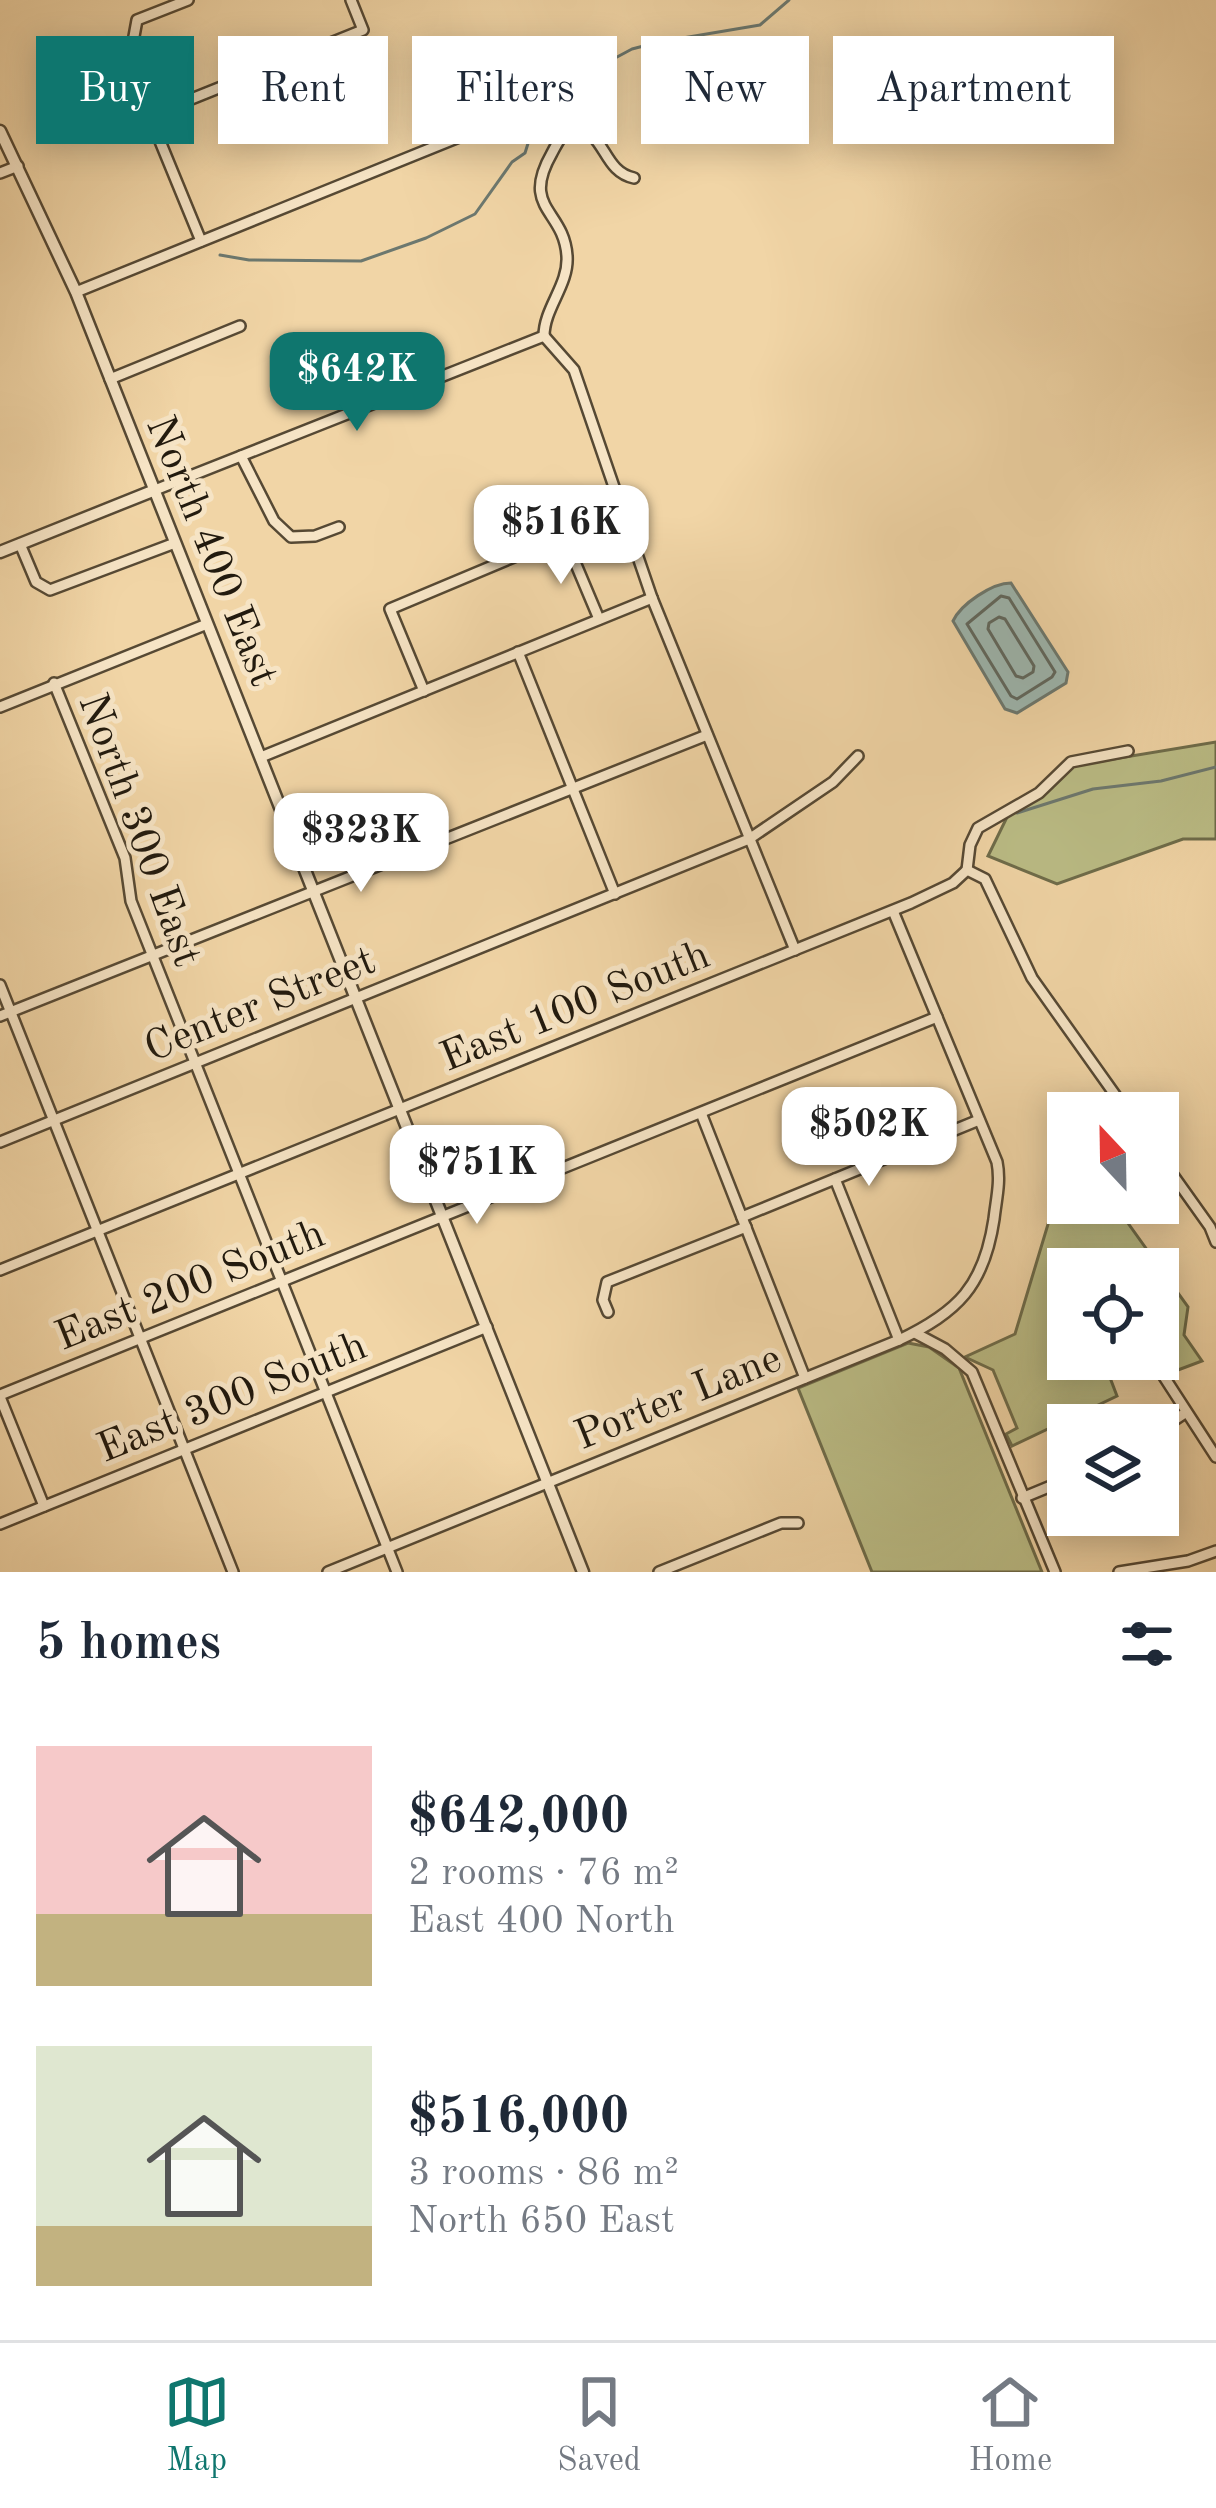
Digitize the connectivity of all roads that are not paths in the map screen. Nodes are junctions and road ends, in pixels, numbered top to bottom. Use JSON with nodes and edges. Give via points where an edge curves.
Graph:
{"nodes":[{"id":1,"x":188,"y":0,"type":"edge"},
{"id":2,"x":351,"y":0,"type":"edge"},
{"id":3,"x":134,"y":36,"type":"edge"},
{"id":4,"x":194,"y":98,"type":"edge"},
{"id":5,"x":0,"y":130,"type":"edge"},
{"id":6,"x":160,"y":144,"type":"edge"},
{"id":7,"x":442,"y":144,"type":"edge"},
{"id":8,"x":18,"y":166,"type":"junction"},
{"id":9,"x":0,"y":173,"type":"edge"},
{"id":10,"x":634,"y":178,"type":"dead end"},
{"id":11,"x":201,"y":241,"type":"junction"},
{"id":12,"x":76,"y":292,"type":"junction"},
{"id":13,"x":240,"y":326,"type":"dead end"},
{"id":14,"x":544,"y":336,"type":"junction"},
{"id":15,"x":110,"y":379,"type":"junction"},
{"id":16,"x":241,"y":456,"type":"junction"},
{"id":17,"x":154,"y":490,"type":"junction"},
{"id":18,"x":339,"y":527,"type":"dead end"},
{"id":19,"x":175,"y":543,"type":"junction"},
{"id":20,"x":20,"y":544,"type":"junction"},
{"id":21,"x":0,"y":551,"type":"edge"},
{"id":22,"x":652,"y":598,"type":"junction"},
{"id":23,"x":599,"y":620,"type":"junction"},
{"id":24,"x":206,"y":624,"type":"junction"},
{"id":25,"x":518,"y":652,"type":"junction"},
{"id":26,"x":55,"y":683,"type":"junction"},
{"id":27,"x":424,"y":691,"type":"junction"},
{"id":28,"x":0,"y":707,"type":"edge"},
{"id":29,"x":706,"y":735,"type":"junction"},
{"id":30,"x":1128,"y":751,"type":"dead end"},
{"id":31,"x":858,"y":756,"type":"dead end"},
{"id":32,"x":261,"y":758,"type":"junction"},
{"id":33,"x":572,"y":788,"type":"junction"},
{"id":34,"x":749,"y":839,"type":"junction"},
{"id":35,"x":967,"y":870,"type":"junction"},
{"id":36,"x":313,"y":890,"type":"junction"},
{"id":37,"x":615,"y":894,"type":"junction"},
{"id":38,"x":893,"y":911,"type":"junction"},
{"id":39,"x":795,"y":950,"type":"junction"},
{"id":40,"x":152,"y":954,"type":"junction"},
{"id":41,"x":0,"y":985,"type":"edge"},
{"id":42,"x":356,"y":999,"type":"junction"},
{"id":43,"x":5,"y":1014,"type":"edge"},
{"id":44,"x":937,"y":1017,"type":"junction"},
{"id":45,"x":194,"y":1064,"type":"junction"},
{"id":46,"x":1113,"y":1092,"type":"edge"},
{"id":47,"x":400,"y":1109,"type":"junction"},
{"id":48,"x":700,"y":1113,"type":"junction"},
{"id":49,"x":980,"y":1120,"type":"junction"},
{"id":50,"x":54,"y":1121,"type":"junction"},
{"id":51,"x":0,"y":1142,"type":"edge"},
{"id":52,"x":238,"y":1174,"type":"junction"},
{"id":53,"x":835,"y":1179,"type":"junction"},
{"id":54,"x":1179,"y":1183,"type":"edge"},
{"id":55,"x":443,"y":1216,"type":"junction"},
{"id":56,"x":744,"y":1222,"type":"junction"},
{"id":57,"x":98,"y":1231,"type":"junction"},
{"id":58,"x":1216,"y":1242,"type":"edge"},
{"id":59,"x":0,"y":1270,"type":"edge"},
{"id":60,"x":281,"y":1282,"type":"junction"},
{"id":61,"x":608,"y":1312,"type":"dead end"},
{"id":62,"x":487,"y":1327,"type":"junction"},
{"id":63,"x":915,"y":1333,"type":"junction"},
{"id":64,"x":141,"y":1338,"type":"junction"},
{"id":65,"x":899,"y":1340,"type":"junction"},
{"id":66,"x":805,"y":1378,"type":"junction"},
{"id":67,"x":1166,"y":1380,"type":"edge"},
{"id":68,"x":325,"y":1393,"type":"junction"},
{"id":69,"x":0,"y":1396,"type":"edge"},
{"id":70,"x":1185,"y":1413,"type":"junction"},
{"id":71,"x":1179,"y":1417,"type":"edge"},
{"id":72,"x":185,"y":1450,"type":"junction"},
{"id":73,"x":1216,"y":1457,"type":"edge"},
{"id":74,"x":548,"y":1484,"type":"junction"},
{"id":75,"x":1047,"y":1488,"type":"edge"},
{"id":76,"x":1022,"y":1498,"type":"junction"},
{"id":77,"x":44,"y":1506,"type":"junction"},
{"id":78,"x":798,"y":1523,"type":"dead end"},
{"id":79,"x":0,"y":1524,"type":"edge"},
{"id":80,"x":387,"y":1548,"type":"junction"},
{"id":81,"x":1216,"y":1551,"type":"edge"},
{"id":82,"x":233,"y":1572,"type":"edge"},
{"id":83,"x":328,"y":1572,"type":"edge"},
{"id":84,"x":397,"y":1572,"type":"edge"},
{"id":85,"x":583,"y":1572,"type":"edge"},
{"id":86,"x":659,"y":1572,"type":"edge"},
{"id":87,"x":1055,"y":1572,"type":"edge"},
{"id":88,"x":1119,"y":1572,"type":"edge"}],
"edges":[{"from":1,"to":3,"type":"street","via":[[137,20]]},
{"from":2,"to":4,"type":"street","via":[[362,30]]},
{"from":5,"to":8,"type":"street","name":"North 400 East"},
{"from":6,"to":11,"type":"street"},
{"from":7,"to":11,"type":"street"},
{"from":8,"to":9,"type":"street"},
{"from":8,"to":12,"type":"street","name":"North 400 East"},
{"from":10,"to":14,"type":"street","via":[[618,172],[590,131],[562,135],[538,181],[567,255]]},
{"from":11,"to":12,"type":"street"},
{"from":12,"to":15,"type":"street","name":"North 400 East"},
{"from":13,"to":15,"type":"street"},
{"from":14,"to":16,"type":"street"},
{"from":14,"to":22,"type":"street","via":[[574,370]]},
{"from":15,"to":17,"type":"street","name":"North 400 East"},
{"from":16,"to":17,"type":"street"},
{"from":16,"to":18,"type":"street","via":[[291,537]]},
{"from":17,"to":19,"type":"street","name":"North 400 East"},
{"from":17,"to":20,"type":"street"},
{"from":19,"to":20,"type":"street","via":[[54,590],[36,582]]},
{"from":19,"to":24,"type":"street","name":"North 400 East"},
{"from":20,"to":21,"type":"street"},
{"from":22,"to":23,"type":"street"},
{"from":22,"to":29,"type":"street"},
{"from":23,"to":25,"type":"street"},
{"from":23,"to":27,"type":"street","via":[[564,536],[390,609]]},
{"from":24,"to":26,"type":"street"},
{"from":24,"to":32,"type":"street","name":"North 400 East"},
{"from":25,"to":27,"type":"street"},
{"from":25,"to":33,"type":"street"},
{"from":26,"to":28,"type":"street"},
{"from":26,"to":40,"type":"street","name":"North 300 East","via":[[125,859]]},
{"from":27,"to":32,"type":"street"},
{"from":29,"to":33,"type":"street"},
{"from":29,"to":34,"type":"street"},
{"from":30,"to":35,"type":"street","via":[[1071,762],[1039,793],[978,828]]},
{"from":31,"to":34,"type":"street","name":"Center Street"},
{"from":32,"to":36,"type":"street","name":"North 400 East"},
{"from":33,"to":36,"type":"street"},
{"from":33,"to":37,"type":"street"},
{"from":34,"to":37,"type":"street","name":"Center Street"},
{"from":34,"to":39,"type":"street"},
{"from":35,"to":38,"type":"street","name":"East 100 South"},
{"from":35,"to":46,"type":"street","via":[[986,879],[1032,978]]},
{"from":36,"to":40,"type":"street"},
{"from":36,"to":42,"type":"street","name":"North 400 East"},
{"from":37,"to":42,"type":"street","name":"Center Street"},
{"from":38,"to":39,"type":"street","name":"East 100 South"},
{"from":38,"to":44,"type":"street","name":"Porter Lane"},
{"from":39,"to":47,"type":"street","name":"East 100 South"},
{"from":40,"to":43,"type":"street"},
{"from":40,"to":45,"type":"street","name":"North 300 East"},
{"from":41,"to":43,"type":"street"},
{"from":42,"to":45,"type":"street","name":"Center Street"},
{"from":42,"to":47,"type":"street","name":"North 400 East"},
{"from":43,"to":50,"type":"street"},
{"from":44,"to":48,"type":"street","name":"East 200 South"},
{"from":44,"to":49,"type":"street","name":"Porter Lane"},
{"from":45,"to":50,"type":"street","name":"Center Street"},
{"from":45,"to":52,"type":"street","name":"North 300 East"},
{"from":47,"to":52,"type":"street","name":"East 100 South"},
{"from":47,"to":55,"type":"street","name":"North 400 East"},
{"from":48,"to":55,"type":"street","name":"East 200 South"},
{"from":48,"to":56,"type":"street"},
{"from":49,"to":53,"type":"street"},
{"from":49,"to":63,"type":"street","name":"Porter Lane","via":[[1000,1179],[985,1262],[956,1307]]},
{"from":50,"to":51,"type":"street","name":"Center Street"},
{"from":50,"to":57,"type":"street"},
{"from":52,"to":57,"type":"street","name":"East 100 South"},
{"from":52,"to":60,"type":"street","name":"North 300 East"},
{"from":53,"to":56,"type":"street"},
{"from":53,"to":65,"type":"street"},
{"from":54,"to":58,"type":"street"},
{"from":55,"to":60,"type":"street","name":"East 200 South"},
{"from":55,"to":62,"type":"street","name":"North 400 East"},
{"from":56,"to":61,"type":"street","via":[[607,1282]]},
{"from":56,"to":66,"type":"street"},
{"from":57,"to":59,"type":"street","name":"East 100 South"},
{"from":57,"to":64,"type":"street"},
{"from":60,"to":64,"type":"street","name":"East 200 South"},
{"from":60,"to":68,"type":"street","name":"North 300 East"},
{"from":62,"to":68,"type":"street","name":"East 300 South"},
{"from":62,"to":74,"type":"street","name":"North 400 East"},
{"from":63,"to":65,"type":"street","name":"Porter Lane"},
{"from":63,"to":76,"type":"street","via":[[972,1372]]},
{"from":64,"to":69,"type":"street","name":"East 200 South"},
{"from":64,"to":72,"type":"street"},
{"from":65,"to":66,"type":"street","name":"Porter Lane"},
{"from":66,"to":74,"type":"street","name":"Porter Lane"},
{"from":67,"to":70,"type":"street"},
{"from":68,"to":72,"type":"street","name":"East 300 South"},
{"from":68,"to":80,"type":"street","name":"North 300 East"},
{"from":69,"to":77,"type":"street"},
{"from":70,"to":71,"type":"street"},
{"from":70,"to":73,"type":"street"},
{"from":72,"to":77,"type":"street","name":"East 300 South"},
{"from":72,"to":82,"type":"street"},
{"from":74,"to":80,"type":"street","name":"Porter Lane"},
{"from":74,"to":85,"type":"street","name":"North 400 East"},
{"from":75,"to":76,"type":"street"},
{"from":76,"to":87,"type":"street"},
{"from":77,"to":79,"type":"street","name":"East 300 South"},
{"from":78,"to":86,"type":"street"},
{"from":80,"to":83,"type":"street","name":"Porter Lane"},
{"from":80,"to":84,"type":"street","name":"North 300 East"},
{"from":81,"to":88,"type":"street"}]}
